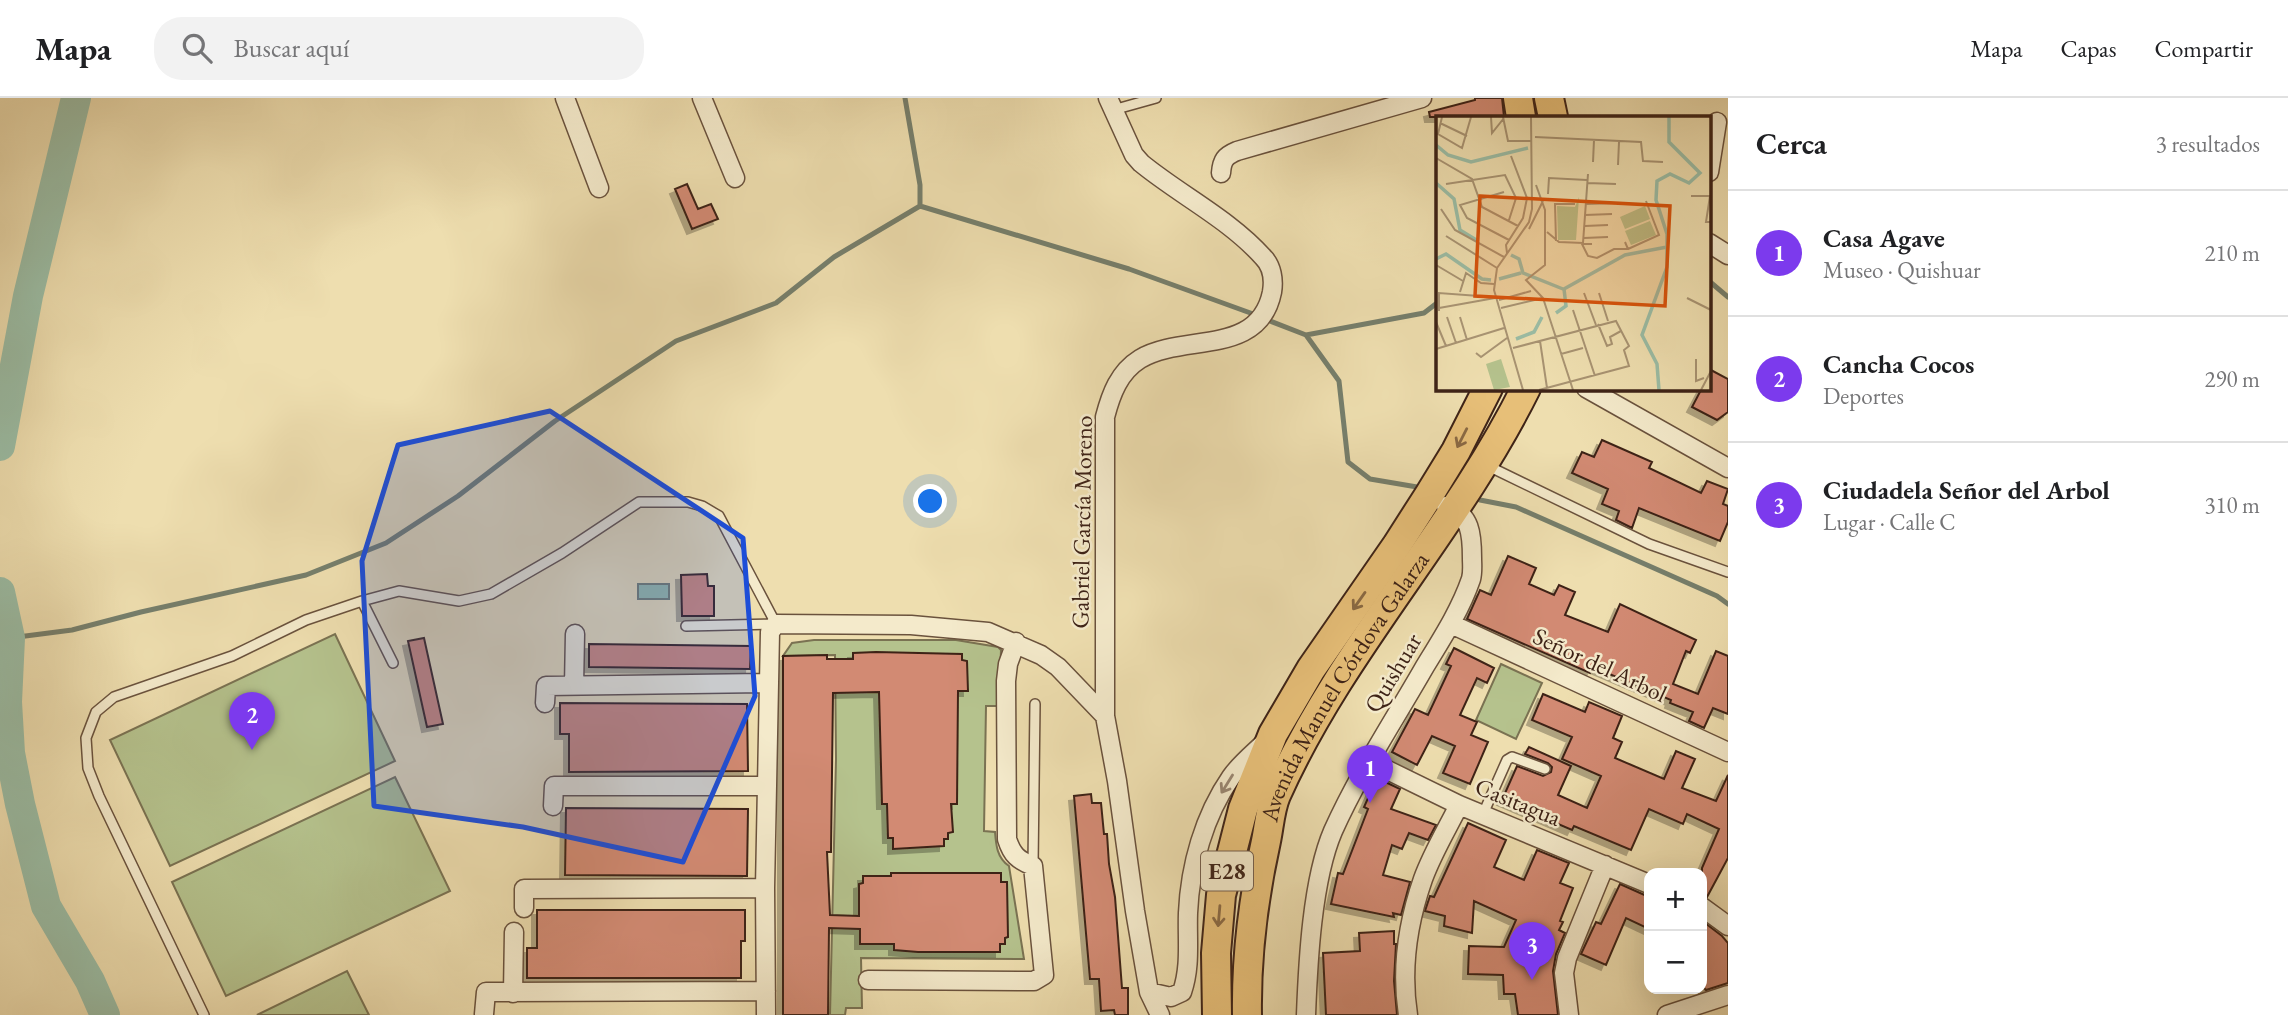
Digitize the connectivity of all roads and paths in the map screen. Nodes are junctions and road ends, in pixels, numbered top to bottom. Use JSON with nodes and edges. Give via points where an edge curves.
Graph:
{"nodes":[{"id":1,"x":565,"y":98,"type":"edge"},
{"id":2,"x":702,"y":98,"type":"edge"},
{"id":3,"x":1156,"y":98,"type":"edge"},
{"id":4,"x":1422,"y":98,"type":"edge"},
{"id":5,"x":1518,"y":98,"type":"edge"},
{"id":6,"x":1110,"y":104,"type":"edge"},
{"id":7,"x":1521,"y":116,"type":"edge"},
{"id":8,"x":1717,"y":122,"type":"dead end"},
{"id":9,"x":1710,"y":166,"type":"edge"},
{"id":10,"x":1221,"y":173,"type":"dead end"},
{"id":11,"x":735,"y":178,"type":"dead end"},
{"id":12,"x":599,"y":188,"type":"dead end"},
{"id":13,"x":1710,"y":244,"type":"edge"},
{"id":14,"x":1728,"y":255,"type":"edge"},
{"id":15,"x":1487,"y":390,"type":"edge"},
{"id":16,"x":1525,"y":390,"type":"edge"},
{"id":17,"x":1590,"y":390,"type":"edge"},
{"id":18,"x":1485,"y":464,"type":"junction"},
{"id":19,"x":1728,"y":468,"type":"edge"},
{"id":20,"x":1426,"y":500,"type":"junction"},
{"id":21,"x":1453,"y":509,"type":"junction"},
{"id":22,"x":1409,"y":552,"type":"junction"},
{"id":23,"x":1728,"y":572,"type":"edge"},
{"id":24,"x":362,"y":601,"type":"junction"},
{"id":25,"x":776,"y":624,"type":"junction"},
{"id":26,"x":1451,"y":624,"type":"junction"},
{"id":27,"x":686,"y":626,"type":"dead end"},
{"id":28,"x":575,"y":634,"type":"dead end"},
{"id":29,"x":1016,"y":642,"type":"junction"},
{"id":30,"x":393,"y":663,"type":"dead end"},
{"id":31,"x":769,"y":683,"type":"junction"},
{"id":32,"x":574,"y":686,"type":"junction"},
{"id":33,"x":545,"y":704,"type":"dead end"},
{"id":34,"x":1035,"y":704,"type":"dead end"},
{"id":35,"x":1105,"y":716,"type":"junction"},
{"id":36,"x":1273,"y":734,"type":"junction"},
{"id":37,"x":1728,"y":752,"type":"edge"},
{"id":38,"x":1369,"y":761,"type":"junction"},
{"id":39,"x":1545,"y":769,"type":"dead end"},
{"id":40,"x":766,"y":786,"type":"junction"},
{"id":41,"x":1459,"y":805,"type":"junction"},
{"id":42,"x":553,"y":806,"type":"dead end"},
{"id":43,"x":1483,"y":814,"type":"junction"},
{"id":44,"x":1605,"y":865,"type":"junction"},
{"id":45,"x":1033,"y":866,"type":"junction"},
{"id":46,"x":1644,"y":882,"type":"edge"},
{"id":47,"x":765,"y":888,"type":"junction"},
{"id":48,"x":524,"y":908,"type":"dead end"},
{"id":49,"x":1707,"y":911,"type":"edge"},
{"id":50,"x":1728,"y":926,"type":"edge"},
{"id":51,"x":514,"y":933,"type":"dead end"},
{"id":52,"x":868,"y":980,"type":"dead end"},
{"id":53,"x":766,"y":991,"type":"junction"},
{"id":54,"x":1149,"y":992,"type":"junction"},
{"id":55,"x":513,"y":993,"type":"junction"},
{"id":56,"x":1728,"y":995,"type":"edge"},
{"id":57,"x":484,"y":1014,"type":"edge"},
{"id":58,"x":204,"y":1015,"type":"edge"},
{"id":59,"x":766,"y":1015,"type":"edge"},
{"id":60,"x":1160,"y":1015,"type":"edge"},
{"id":61,"x":1217,"y":1015,"type":"edge"},
{"id":62,"x":1247,"y":1015,"type":"edge"},
{"id":63,"x":1306,"y":1015,"type":"edge"},
{"id":64,"x":1408,"y":1015,"type":"edge"},
{"id":65,"x":1569,"y":1015,"type":"edge"},
{"id":66,"x":1667,"y":1015,"type":"edge"}],
"edges":[{"from":1,"to":12,"type":"street"},
{"from":2,"to":11,"type":"street"},
{"from":3,"to":6,"type":"lane"},
{"from":4,"to":10,"type":"street","via":[[1237,151],[1226,156]]},
{"from":5,"to":7,"type":"main road"},
{"from":6,"to":35,"type":"street","name":"Gabriel García Moreno","via":[[1141,163],[1241,235],[1269,263],[1273,282],[1265,310],[1248,330],[1152,353],[1137,361],[1113,391],[1105,417]]},
{"from":8,"to":9,"type":"street"},
{"from":13,"to":14,"type":"street"},
{"from":15,"to":20,"type":"main road","name":"Avenida Manuel Córdova Galarza","number":"E28","one_way":true},
{"from":16,"to":18,"type":"main road","name":"Avenida Manuel Córdova Galarza","number":"E28"},
{"from":17,"to":19,"type":"street"},
{"from":18,"to":21,"type":"main road","name":"Avenida Manuel Córdova Galarza","number":"E28"},
{"from":18,"to":23,"type":"lane","via":[[1649,544]]},
{"from":20,"to":21,"type":"street"},
{"from":20,"to":22,"type":"main road","name":"Avenida Manuel Córdova Galarza","number":"E28"},
{"from":21,"to":22,"type":"main road","name":"Avenida Manuel Córdova Galarza","number":"E28"},
{"from":21,"to":26,"type":"street","name":"Quishuar","via":[[1472,532],[1472,576]]},
{"from":22,"to":36,"type":"main road","name":"Avenida Manuel Córdova Galarza","number":"E28","one_way":true,"via":[[1311,669]]},
{"from":22,"to":62,"type":"main road","name":"Avenida Manuel Córdova Galarza","number":"E28","via":[[1275,797],[1250,921]]},
{"from":24,"to":25,"type":"lane","via":[[399,591],[460,601],[491,594],[639,502],[673,501],[702,506],[719,516]]},
{"from":24,"to":30,"type":"lane"},
{"from":24,"to":58,"type":"lane","via":[[306,620],[232,656],[114,697],[96,712],[86,738],[88,768],[99,796]]},
{"from":25,"to":27,"type":"lane"},
{"from":25,"to":29,"type":"street","via":[[911,625],[988,632]]},
{"from":25,"to":31,"type":"street","via":[[770,632]]},
{"from":26,"to":37,"type":"street","name":"Señor del Arbol"},
{"from":26,"to":38,"type":"street","name":"Quishuar"},
{"from":28,"to":32,"type":"street"},
{"from":29,"to":35,"type":"street","via":[[1058,667]]},
{"from":29,"to":45,"type":"street","via":[[1006,681],[1007,839],[1011,853]]},
{"from":31,"to":32,"type":"street"},
{"from":31,"to":40,"type":"street"},
{"from":32,"to":33,"type":"street","via":[[546,687]]},
{"from":34,"to":45,"type":"lane"},
{"from":35,"to":54,"type":"street","name":"Gabriel García Moreno"},
{"from":36,"to":54,"type":"street","one_way":true,"via":[[1233,775],[1203,834],[1189,884],[1189,961],[1182,992],[1171,997]]},
{"from":36,"to":61,"type":"main road","name":"Avenida Manuel Córdova Galarza","number":"E28","one_way":true,"via":[[1243,809],[1221,895]]},
{"from":38,"to":41,"type":"street","name":"Casitagua"},
{"from":38,"to":63,"type":"street","name":"Quishuar","via":[[1322,862],[1307,971]]},
{"from":39,"to":43,"type":"lane","via":[[1512,757],[1507,760]]},
{"from":40,"to":42,"type":"street","via":[[554,786]]},
{"from":40,"to":47,"type":"street"},
{"from":41,"to":43,"type":"street","name":"Casitagua"},
{"from":41,"to":64,"type":"street","via":[[1423,877],[1410,924]]},
{"from":43,"to":44,"type":"street","name":"Casitagua"},
{"from":44,"to":46,"type":"street","name":"Casitagua"},
{"from":44,"to":65,"type":"street","via":[[1567,958],[1564,973]]},
{"from":45,"to":52,"type":"street","via":[[1045,971],[1042,979]]},
{"from":47,"to":48,"type":"street","via":[[524,889]]},
{"from":47,"to":53,"type":"street"},
{"from":49,"to":50,"type":"street"},
{"from":51,"to":55,"type":"street"},
{"from":53,"to":55,"type":"street"},
{"from":53,"to":59,"type":"street"},
{"from":54,"to":60,"type":"street","name":"Gabriel García Moreno"},
{"from":55,"to":57,"type":"street","via":[[486,992]]},
{"from":56,"to":66,"type":"street"}]}
